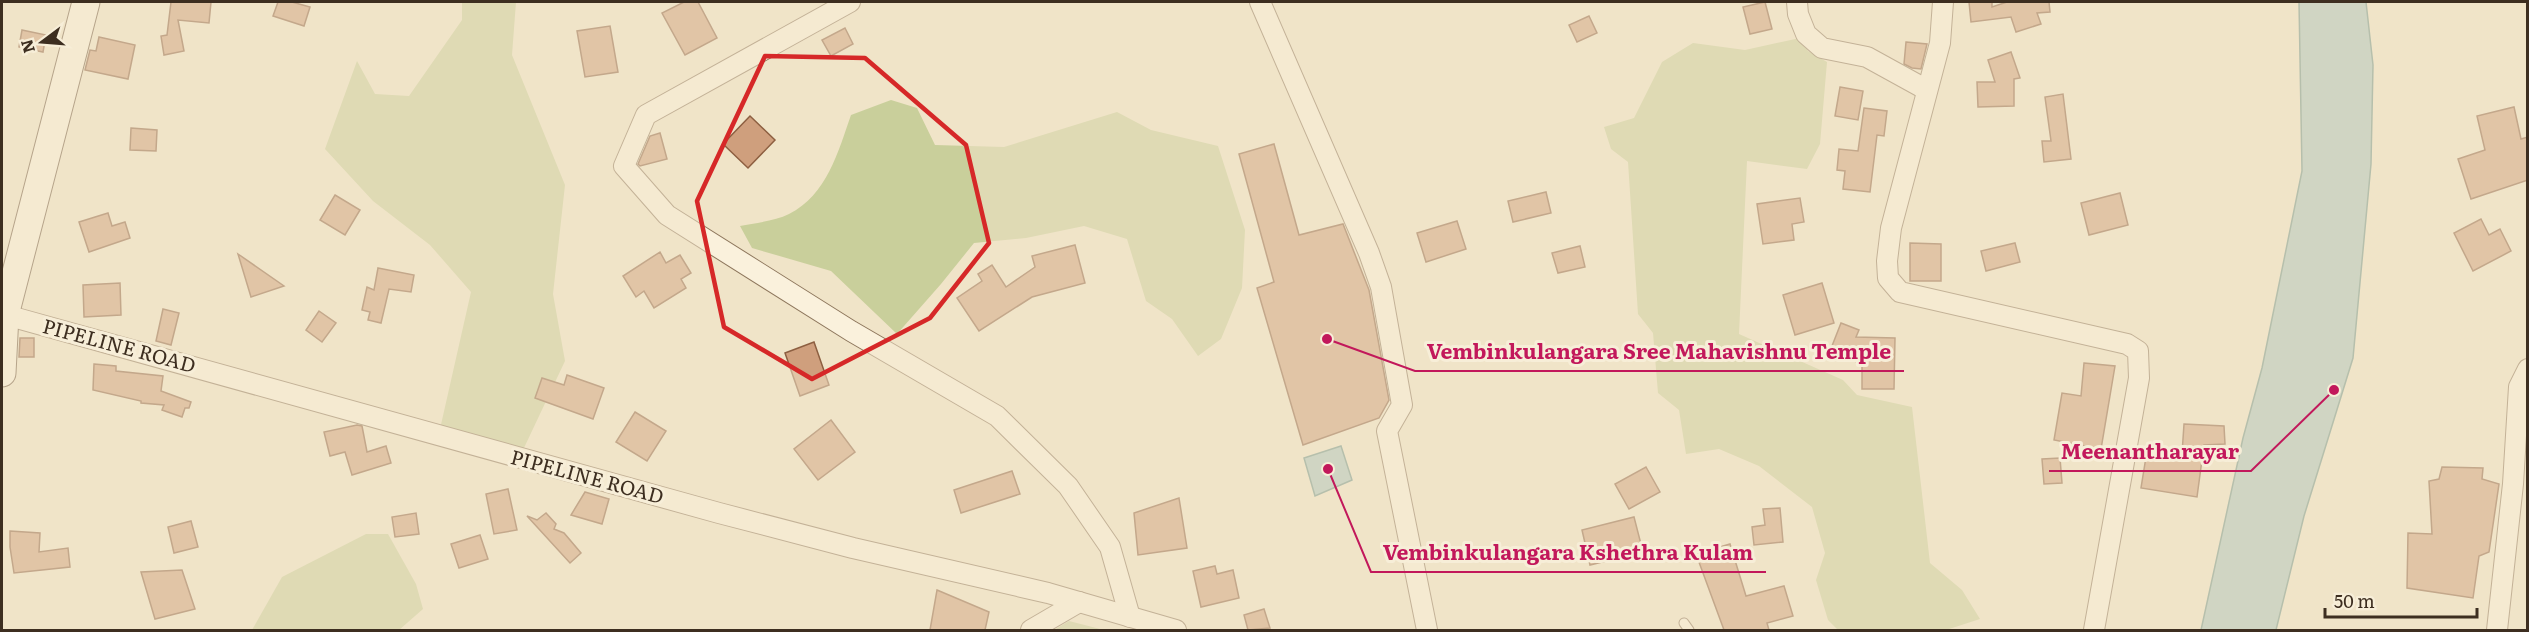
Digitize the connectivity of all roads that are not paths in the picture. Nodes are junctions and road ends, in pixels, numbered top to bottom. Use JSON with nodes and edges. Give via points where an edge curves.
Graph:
{"nodes":[{"id":1,"x":86,"y":2,"type":"edge"},
{"id":2,"x":850,"y":2,"type":"edge"},
{"id":3,"x":1260,"y":2,"type":"edge"},
{"id":4,"x":1797,"y":2,"type":"edge"},
{"id":5,"x":1943,"y":2,"type":"edge"},
{"id":6,"x":1927,"y":90,"type":"junction"},
{"id":7,"x":3,"y":314,"type":"edge"},
{"id":8,"x":2528,"y":369,"type":"edge"},
{"id":9,"x":2,"y":373,"type":"edge"},
{"id":10,"x":1079,"y":602,"type":"junction"},
{"id":11,"x":1130,"y":617,"type":"junction"},
{"id":12,"x":1031,"y":630,"type":"edge"},
{"id":13,"x":1176,"y":630,"type":"edge"},
{"id":14,"x":1427,"y":630,"type":"edge"},
{"id":15,"x":2094,"y":630,"type":"edge"},
{"id":16,"x":2497,"y":630,"type":"edge"}],
"edges":[{"from":1,"to":7,"type":"main road"},
{"from":2,"to":11,"type":"street","via":[[646,115],[624,166],[667,215],[851,332],[997,416],[1068,486],[1110,547]]},
{"from":3,"to":14,"type":"street","via":[[1381,286],[1402,405],[1387,431]]},
{"from":4,"to":6,"type":"street","via":[[1806,34],[1822,48],[1867,57]]},
{"from":5,"to":6,"type":"street","via":[[1940,43]]},
{"from":6,"to":15,"type":"street","via":[[1891,228],[1887,261],[1888,278],[1894,286],[1900,292],[2127,344],[2138,351],[2139,378]]},
{"from":7,"to":9,"type":"main road"},
{"from":7,"to":10,"type":"street","name":"PIPELINE ROAD","via":[[719,513]]},
{"from":8,"to":16,"type":"street","via":[[2519,387]]},
{"from":10,"to":11,"type":"street","name":"PIPELINE ROAD"},
{"from":10,"to":12,"type":"street"},
{"from":11,"to":13,"type":"street","name":"PIPELINE ROAD"}]}
